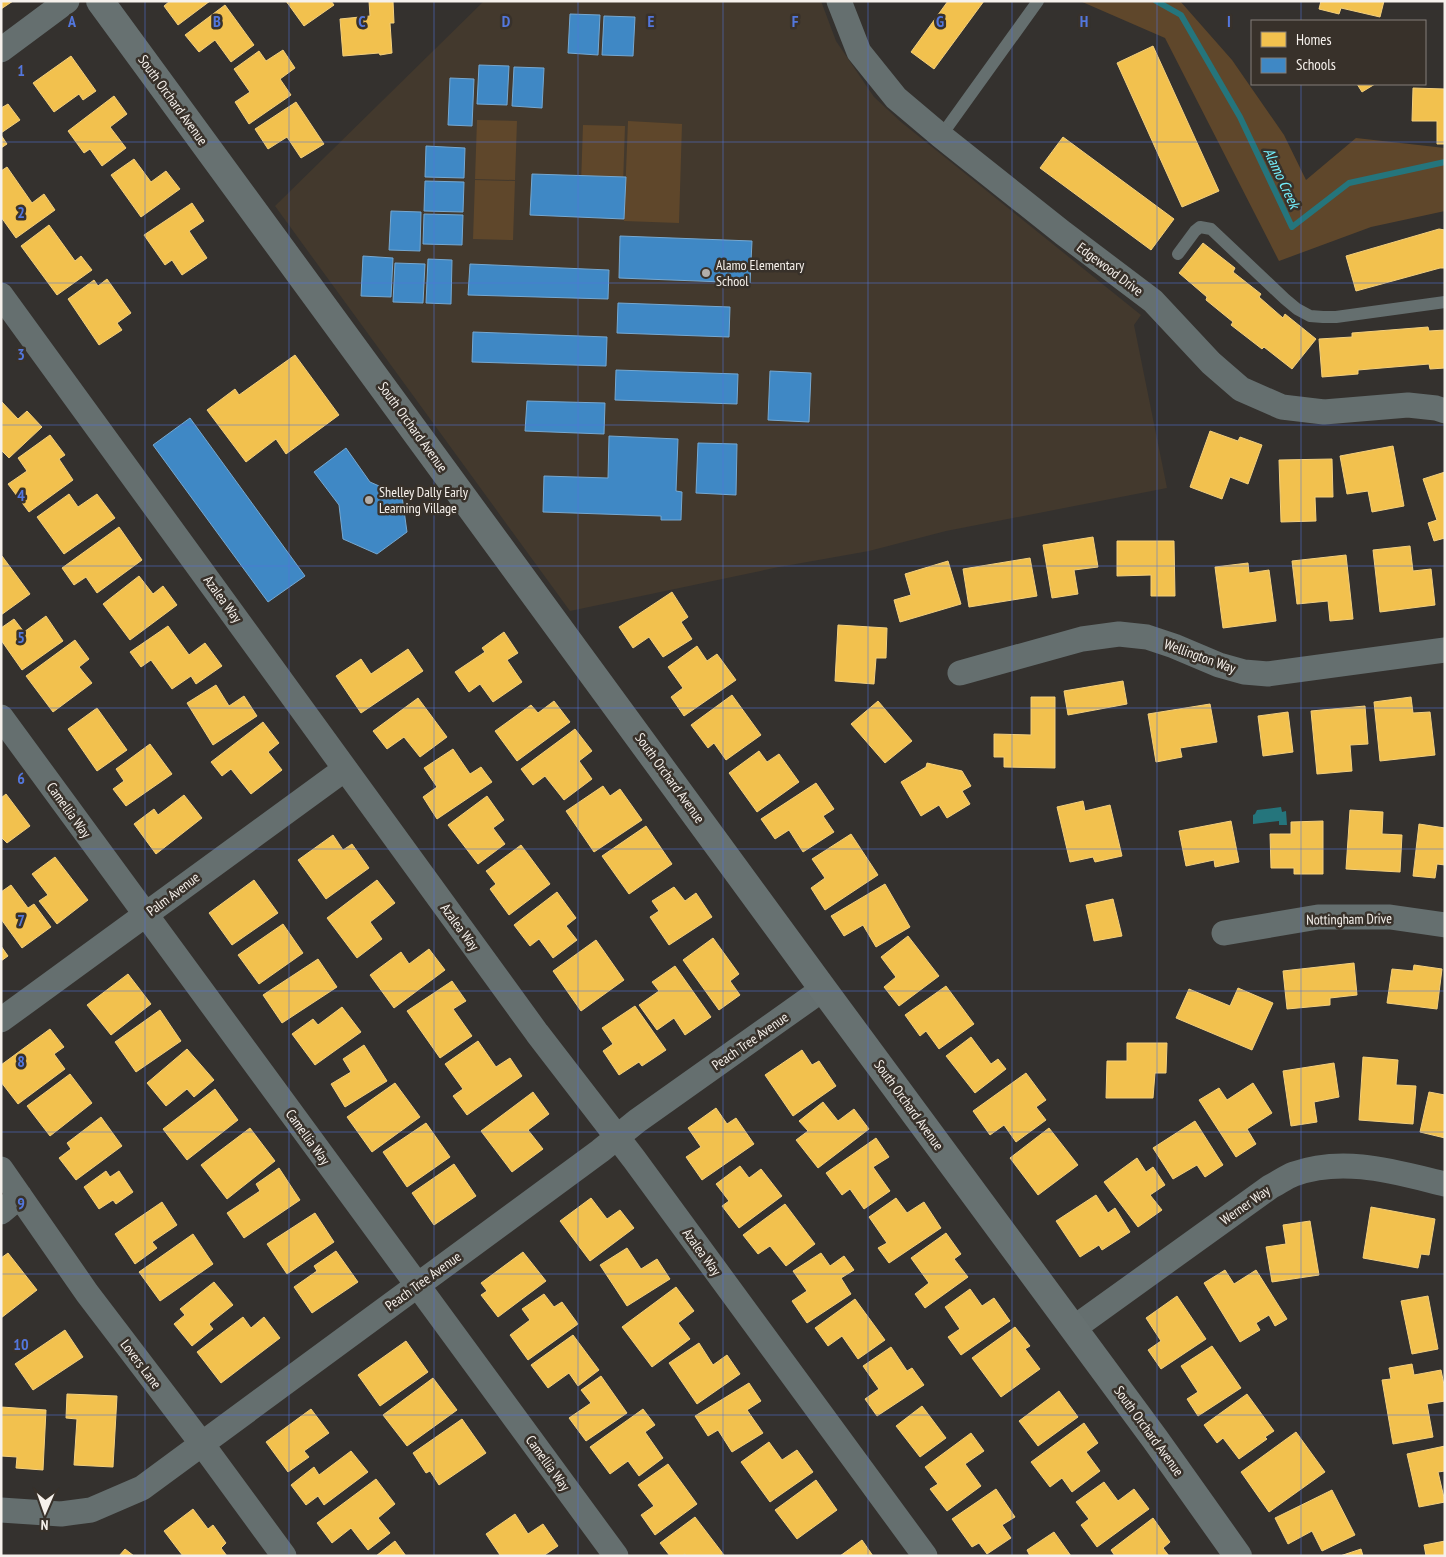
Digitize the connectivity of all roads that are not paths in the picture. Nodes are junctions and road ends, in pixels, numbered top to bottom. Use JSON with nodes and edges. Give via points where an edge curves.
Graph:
{"nodes":[{"id":1,"x":67,"y":1,"type":"edge"},
{"id":2,"x":100,"y":1,"type":"edge"},
{"id":3,"x":838,"y":1,"type":"edge"},
{"id":4,"x":1038,"y":1,"type":"edge"},
{"id":5,"x":1,"y":50,"type":"edge"},
{"id":6,"x":941,"y":136,"type":"junction"},
{"id":7,"x":1178,"y":254,"type":"dead end"},
{"id":8,"x":1,"y":295,"type":"edge"},
{"id":9,"x":1445,"y":302,"type":"edge"},
{"id":10,"x":1445,"y":411,"type":"edge"},
{"id":11,"x":1445,"y":650,"type":"edge"},
{"id":12,"x":960,"y":673,"type":"dead end"},
{"id":13,"x":1,"y":716,"type":"edge"},
{"id":14,"x":345,"y":769,"type":"junction"},
{"id":15,"x":146,"y":915,"type":"junction"},
{"id":16,"x":1445,"y":925,"type":"edge"},
{"id":17,"x":1224,"y":933,"type":"dead end"},
{"id":18,"x":823,"y":989,"type":"junction"},
{"id":19,"x":1,"y":1020,"type":"edge"},
{"id":20,"x":618,"y":1137,"type":"junction"},
{"id":21,"x":1,"y":1169,"type":"edge"},
{"id":22,"x":1445,"y":1184,"type":"edge"},
{"id":23,"x":20,"y":1196,"type":"junction"},
{"id":24,"x":1,"y":1212,"type":"edge"},
{"id":25,"x":417,"y":1285,"type":"junction"},
{"id":26,"x":1074,"y":1328,"type":"junction"},
{"id":27,"x":202,"y":1444,"type":"junction"},
{"id":28,"x":1,"y":1510,"type":"edge"},
{"id":29,"x":284,"y":1556,"type":"edge"},
{"id":30,"x":616,"y":1556,"type":"edge"},
{"id":31,"x":925,"y":1556,"type":"edge"},
{"id":32,"x":1238,"y":1556,"type":"edge"}],
"edges":[{"from":1,"to":5,"type":"street"},
{"from":2,"to":18,"type":"street","name":"South Orchard Avenue"},
{"from":3,"to":6,"type":"street","name":"Edgewood Drive","via":[[859,52],[896,98]]},
{"from":4,"to":6,"type":"lane"},
{"from":6,"to":10,"type":"street","name":"Edgewood Drive","via":[[1153,301],[1241,389],[1282,408],[1324,412],[1408,405]]},
{"from":7,"to":9,"type":"lane","via":[[1200,227],[1211,229],[1285,300],[1310,316],[1336,317]]},
{"from":8,"to":14,"type":"street","name":"Azalea Way"},
{"from":11,"to":12,"type":"street","name":"Wellington Way","via":[[1268,674],[1219,665],[1147,637],[1119,634],[1082,639]]},
{"from":13,"to":15,"type":"street","name":"Camellia Way"},
{"from":14,"to":15,"type":"street","name":"Palm Avenue"},
{"from":14,"to":20,"type":"street","name":"Azalea Way","via":[[537,1033]]},
{"from":15,"to":19,"type":"street","name":"Palm Avenue"},
{"from":15,"to":25,"type":"street","name":"Camellia Way"},
{"from":16,"to":17,"type":"street","name":"Nottingham Drive","via":[[1390,917],[1318,917]]},
{"from":18,"to":20,"type":"street","name":"Peach Tree Avenue"},
{"from":18,"to":26,"type":"street","name":"South Orchard Avenue"},
{"from":20,"to":25,"type":"street","name":"Peach Tree Avenue"},
{"from":20,"to":31,"type":"street","name":"Azalea Way"},
{"from":21,"to":23,"type":"street","name":"Lovers Lane"},
{"from":22,"to":26,"type":"street","name":"Werner Way","via":[[1360,1166],[1340,1165],[1293,1174],[1270,1187]]},
{"from":23,"to":24,"type":"street"},
{"from":23,"to":27,"type":"street","name":"Lovers Lane","via":[[87,1293]]},
{"from":25,"to":27,"type":"street","name":"Peach Tree Avenue"},
{"from":25,"to":30,"type":"street","name":"Camellia Way"},
{"from":26,"to":32,"type":"street","name":"South Orchard Avenue"},
{"from":27,"to":28,"type":"street","name":"Peach Tree Avenue","via":[[142,1488],[91,1510],[62,1514]]},
{"from":27,"to":29,"type":"street","name":"Lovers Lane"}]}
